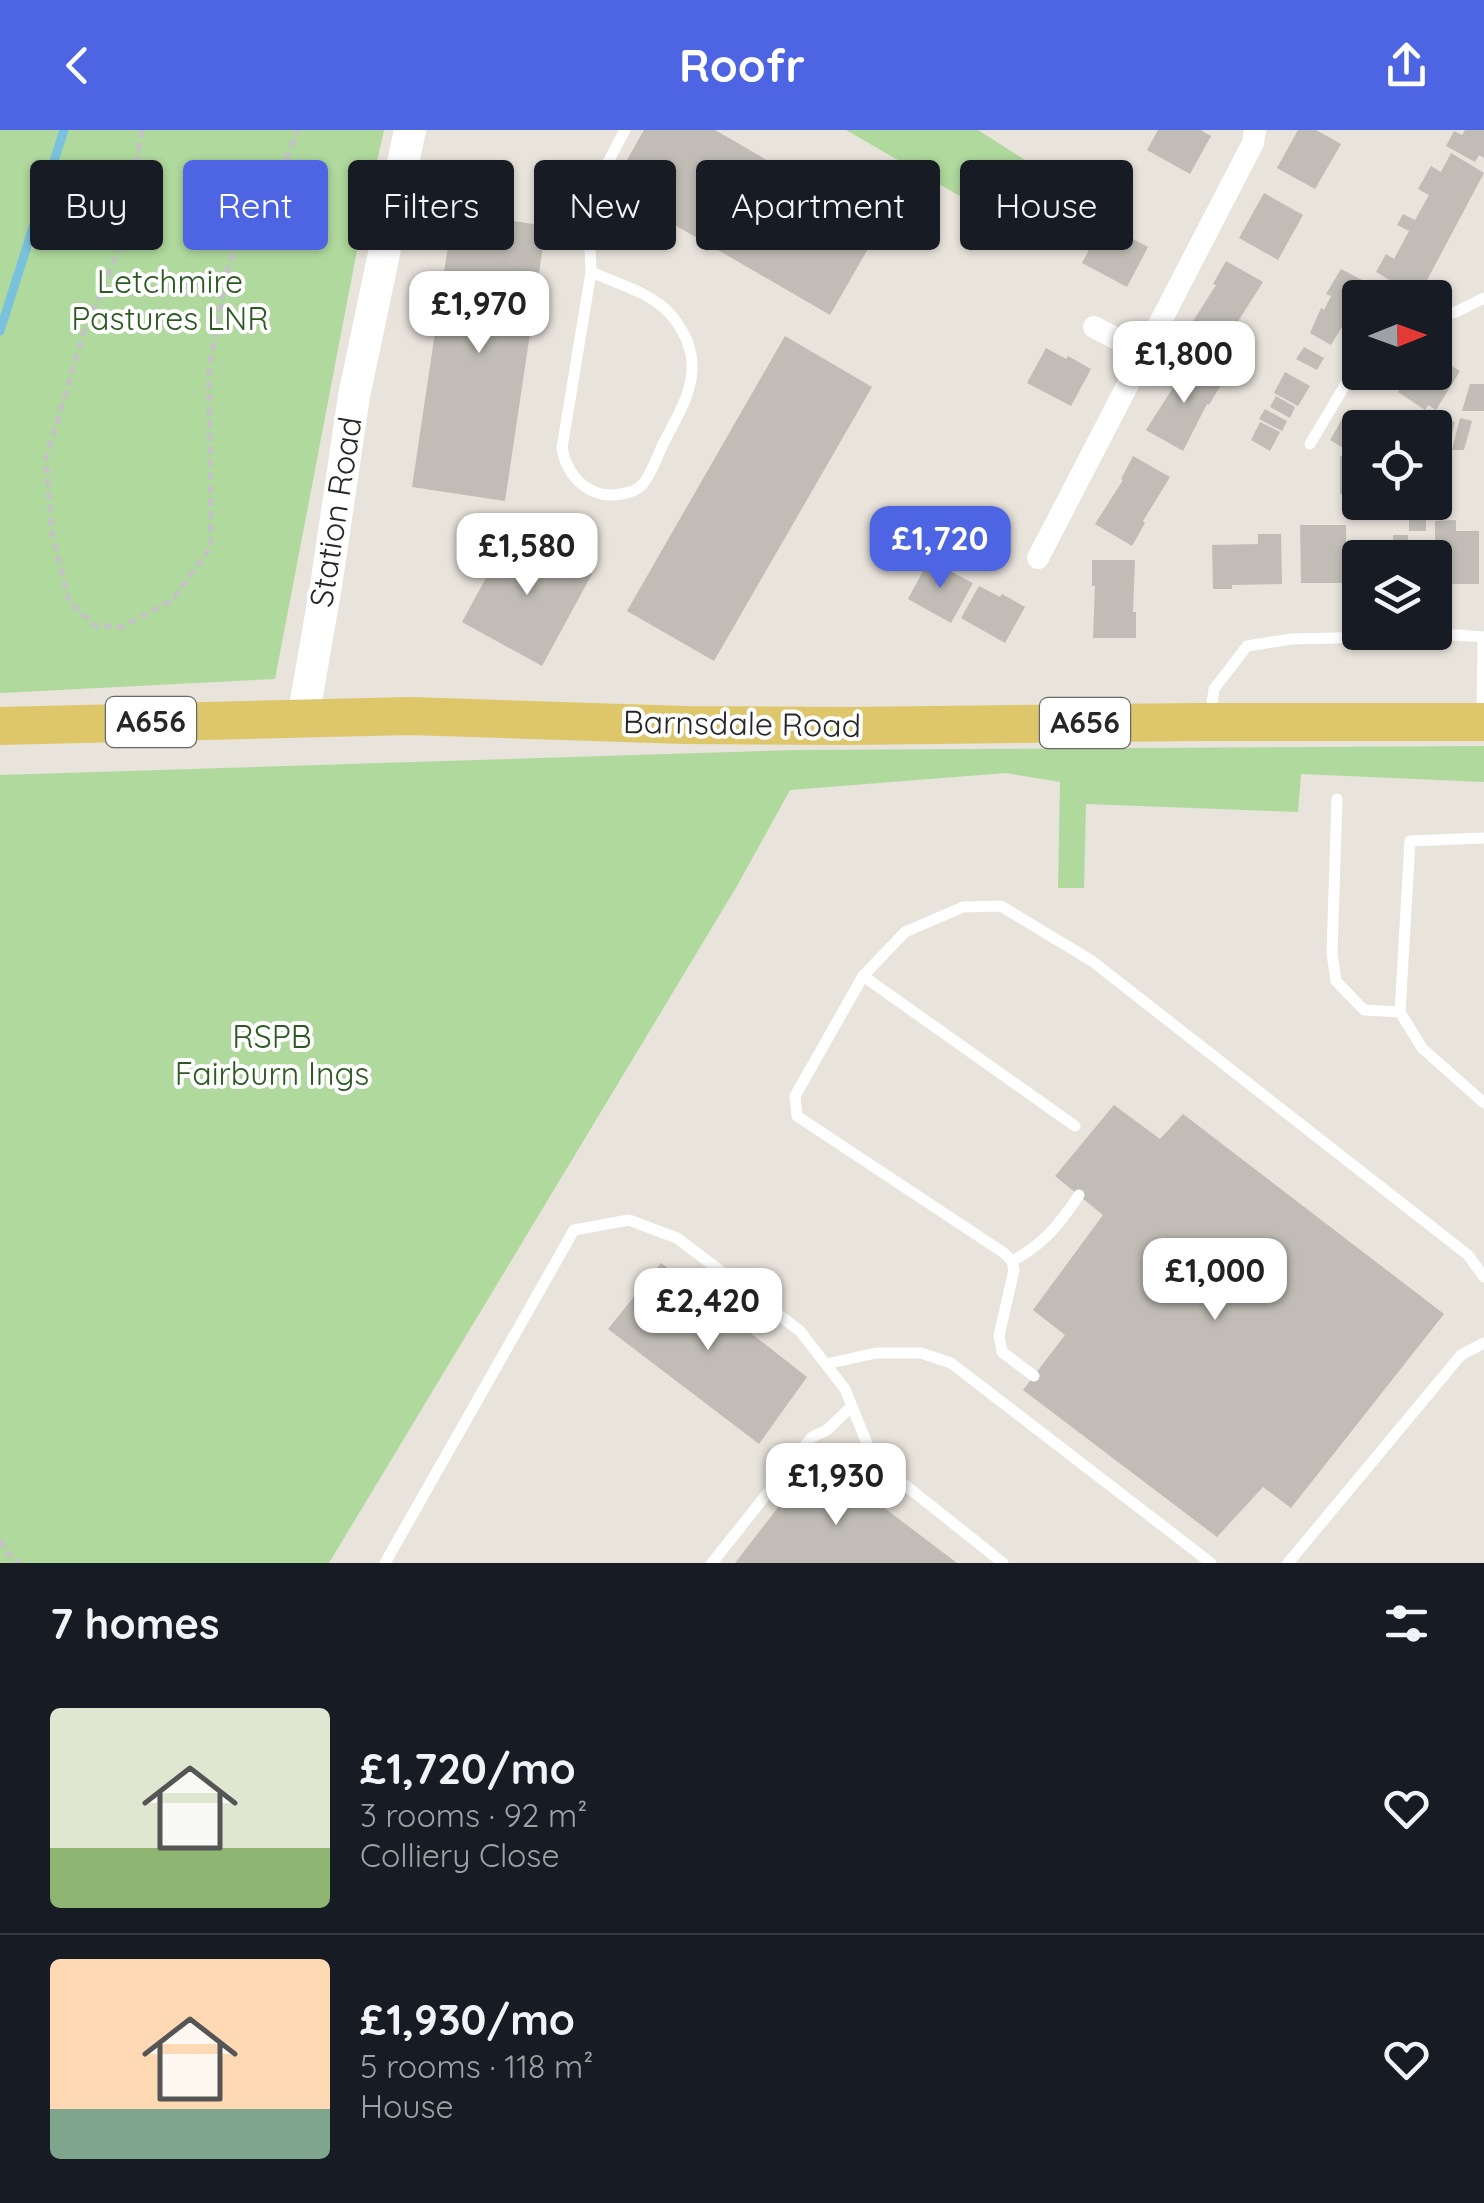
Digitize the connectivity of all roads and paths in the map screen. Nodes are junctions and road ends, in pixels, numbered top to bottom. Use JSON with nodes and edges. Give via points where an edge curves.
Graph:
{"nodes":[{"id":1,"x":142,"y":130,"type":"edge"},
{"id":2,"x":298,"y":130,"type":"edge"},
{"id":3,"x":410,"y":130,"type":"edge"},
{"id":4,"x":625,"y":130,"type":"edge"},
{"id":5,"x":1254,"y":130,"type":"edge"},
{"id":6,"x":592,"y":272,"type":"junction"},
{"id":7,"x":1484,"y":298,"type":"edge"},
{"id":8,"x":1452,"y":313,"type":"edge"},
{"id":9,"x":1094,"y":326,"type":"dead end"},
{"id":10,"x":1144,"y":353,"type":"junction"},
{"id":11,"x":1342,"y":390,"type":"edge"},
{"id":12,"x":1310,"y":444,"type":"dead end"},
{"id":13,"x":1038,"y":558,"type":"dead end"},
{"id":14,"x":1483,"y":637,"type":"edge"},
{"id":15,"x":303,"y":718,"type":"junction"},
{"id":16,"x":1210,"y":722,"type":"junction"},
{"id":17,"x":1483,"y":722,"type":"edge"},
{"id":18,"x":0,"y":726,"type":"edge"},
{"id":19,"x":1337,"y":799,"type":"dead end"},
{"id":20,"x":1484,"y":838,"type":"edge"},
{"id":21,"x":863,"y":976,"type":"junction"},
{"id":22,"x":1400,"y":1012,"type":"junction"},
{"id":23,"x":1484,"y":1103,"type":"edge"},
{"id":24,"x":1075,"y":1126,"type":"dead end"},
{"id":25,"x":1079,"y":1196,"type":"dead end"},
{"id":26,"x":1012,"y":1261,"type":"junction"},
{"id":27,"x":1484,"y":1277,"type":"edge"},
{"id":28,"x":1484,"y":1342,"type":"edge"},
{"id":29,"x":826,"y":1364,"type":"junction"},
{"id":30,"x":1034,"y":1376,"type":"dead end"},
{"id":31,"x":852,"y":1406,"type":"junction"},
{"id":32,"x":0,"y":1540,"type":"edge"},
{"id":33,"x":20,"y":1563,"type":"edge"},
{"id":34,"x":384,"y":1563,"type":"edge"},
{"id":35,"x":712,"y":1563,"type":"edge"},
{"id":36,"x":1003,"y":1563,"type":"edge"},
{"id":37,"x":1211,"y":1563,"type":"edge"},
{"id":38,"x":1288,"y":1563,"type":"edge"}],
"edges":[{"from":1,"to":2,"type":"path","via":[[124,238],[83,335],[46,459],[52,534],[69,601],[94,625],[122,627],[172,600],[211,547],[208,368],[229,262],[275,187]]},
{"from":3,"to":15,"type":"street","name":"Station Road","via":[[354,396]]},
{"from":4,"to":6,"type":"lane","via":[[588,200]]},
{"from":5,"to":10,"type":"street"},
{"from":6,"to":6,"type":"lane","via":[[658,302],[690,353],[689,394],[642,485],[620,495],[596,493],[576,480],[562,448]]},
{"from":7,"to":8,"type":"lane"},
{"from":9,"to":10,"type":"street"},
{"from":10,"to":13,"type":"street"},
{"from":11,"to":12,"type":"lane"},
{"from":14,"to":16,"type":"lane","via":[[1362,636],[1247,646],[1214,689]]},
{"from":14,"to":17,"type":"lane"},
{"from":15,"to":16,"type":"main road","name":"Barnsdale Road","number":"A656","via":[[848,726]]},
{"from":15,"to":18,"type":"main road","name":"Barnsdale Road","number":"A656"},
{"from":16,"to":17,"type":"main road","name":"Barnsdale Road","number":"A656"},
{"from":19,"to":22,"type":"lane","via":[[1336,981],[1364,1010]]},
{"from":20,"to":22,"type":"lane","via":[[1410,841]]},
{"from":21,"to":24,"type":"lane"},
{"from":21,"to":26,"type":"lane","via":[[796,1096],[797,1116]]},
{"from":21,"to":27,"type":"lane","via":[[905,932],[963,907],[1001,906],[1092,961],[1468,1255]]},
{"from":22,"to":23,"type":"lane","via":[[1422,1048]]},
{"from":25,"to":26,"type":"lane","via":[[1036,1248]]},
{"from":26,"to":30,"type":"lane","via":[[998,1336],[1002,1352]]},
{"from":28,"to":38,"type":"lane","via":[[1460,1355]]},
{"from":29,"to":31,"type":"lane"},
{"from":29,"to":34,"type":"lane","via":[[800,1331],[677,1238],[628,1220],[574,1230]]},
{"from":29,"to":37,"type":"lane","via":[[876,1353],[921,1353],[951,1363]]},
{"from":31,"to":35,"type":"lane","via":[[812,1437]]},
{"from":31,"to":36,"type":"lane","via":[[868,1446],[900,1481]]},
{"from":32,"to":33,"type":"path"}]}
